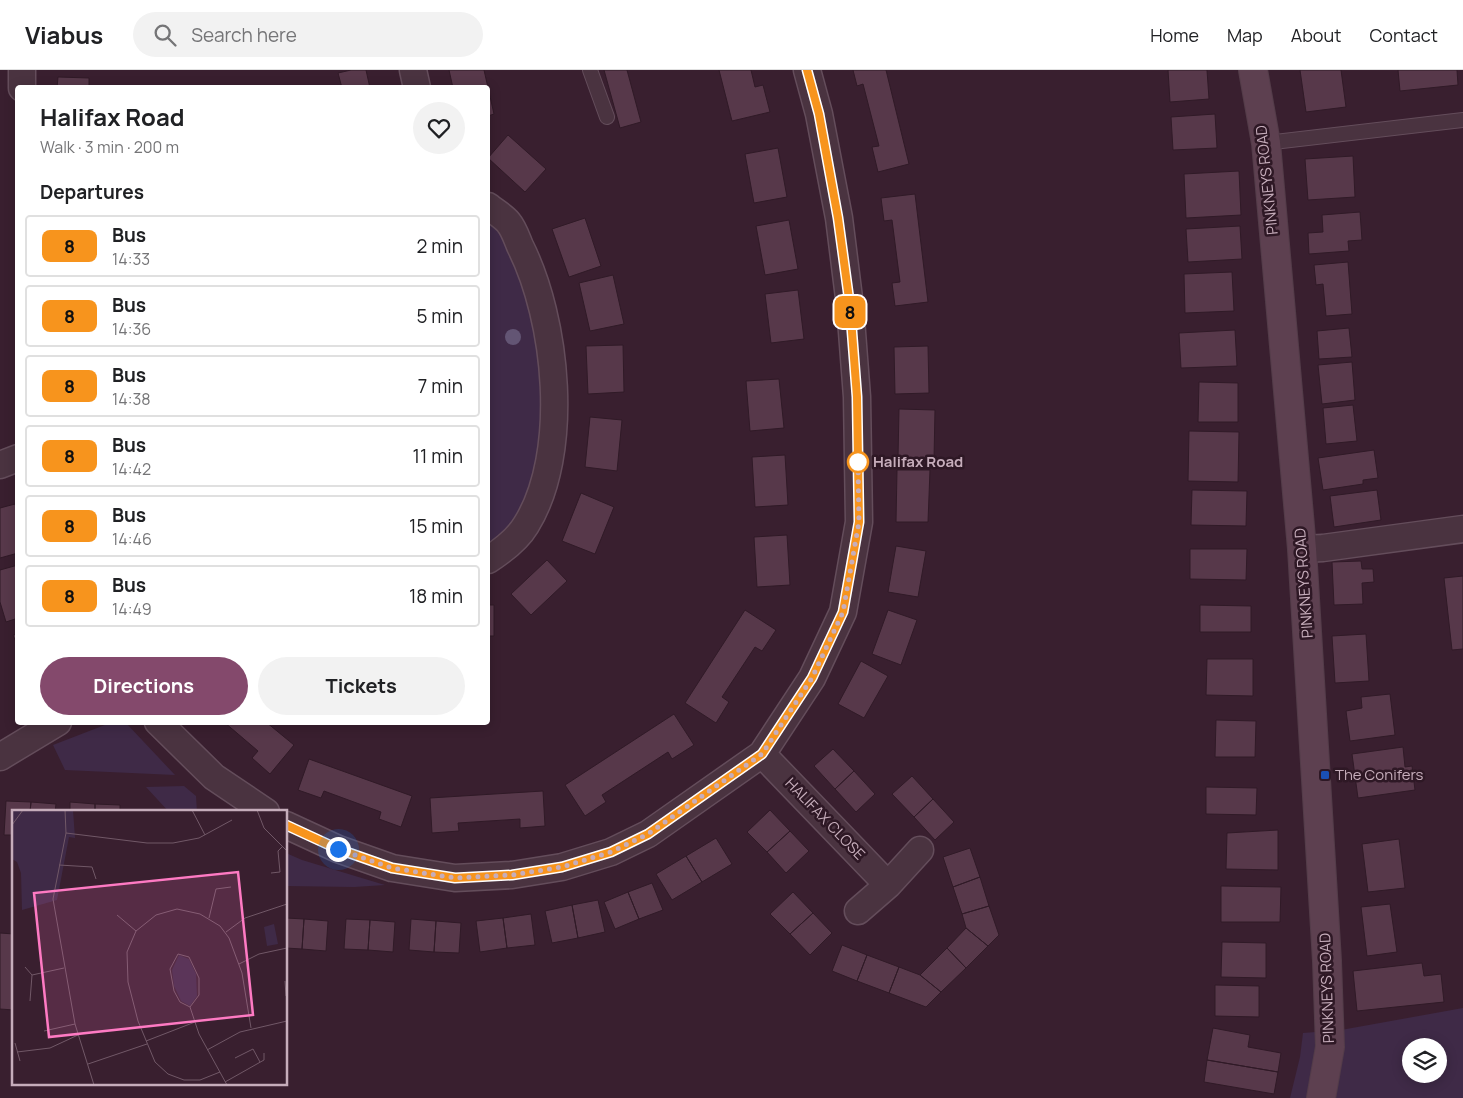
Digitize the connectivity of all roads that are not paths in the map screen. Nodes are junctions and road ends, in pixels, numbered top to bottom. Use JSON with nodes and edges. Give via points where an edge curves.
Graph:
{"nodes":[{"id":1,"x":22,"y":70,"type":"edge"},
{"id":2,"x":413,"y":70,"type":"edge"},
{"id":3,"x":590,"y":70,"type":"edge"},
{"id":4,"x":807,"y":70,"type":"edge"},
{"id":5,"x":1252,"y":70,"type":"edge"},
{"id":6,"x":22,"y":85,"type":"edge"},
{"id":7,"x":416,"y":85,"type":"edge"},
{"id":8,"x":607,"y":117,"type":"dead end"},
{"id":9,"x":1463,"y":120,"type":"edge"},
{"id":10,"x":1266,"y":143,"type":"junction"},
{"id":11,"x":490,"y":208,"type":"edge"},
{"id":12,"x":15,"y":459,"type":"edge"},
{"id":13,"x":0,"y":465,"type":"edge"},
{"id":14,"x":1463,"y":529,"type":"edge"},
{"id":15,"x":1302,"y":549,"type":"junction"},
{"id":16,"x":490,"y":559,"type":"edge"},
{"id":17,"x":53,"y":725,"type":"edge"},
{"id":18,"x":161,"y":725,"type":"edge"},
{"id":19,"x":762,"y":754,"type":"junction"},
{"id":20,"x":0,"y":757,"type":"edge"},
{"id":21,"x":234,"y":803,"type":"edge"},
{"id":22,"x":259,"y":810,"type":"edge"},
{"id":23,"x":288,"y":825,"type":"edge"},
{"id":24,"x":920,"y":850,"type":"dead end"},
{"id":25,"x":888,"y":885,"type":"junction"},
{"id":26,"x":858,"y":910,"type":"dead end"},
{"id":27,"x":1321,"y":1098,"type":"edge"}],
"edges":[{"from":1,"to":6,"type":"street"},
{"from":2,"to":7,"type":"street"},
{"from":3,"to":8,"type":"lane"},
{"from":4,"to":19,"type":"street","via":[[819,114],[838,218],[850,306],[857,397],[859,522],[843,612],[812,678]]},
{"from":5,"to":10,"type":"street","name":"PINKNEYS ROAD"},
{"from":9,"to":10,"type":"lane"},
{"from":10,"to":15,"type":"street","name":"PINKNEYS ROAD"},
{"from":11,"to":16,"type":"street","via":[[508,222],[526,258],[541,299],[554,376],[551,458],[541,494],[526,525],[506,548]]},
{"from":12,"to":13,"type":"street"},
{"from":14,"to":15,"type":"street"},
{"from":15,"to":27,"type":"street","name":"PINKNEYS ROAD","via":[[1328,971],[1330,1047]]},
{"from":17,"to":20,"type":"street"},
{"from":18,"to":21,"type":"street","via":[[214,776]]},
{"from":19,"to":23,"type":"street","via":[[648,834],[611,852],[562,867],[512,875],[455,878],[392,868],[338,849]]},
{"from":19,"to":25,"type":"street","name":"HALIFAX CLOSE"},
{"from":21,"to":22,"type":"street"},
{"from":24,"to":25,"type":"street"},
{"from":25,"to":26,"type":"street"}]}
